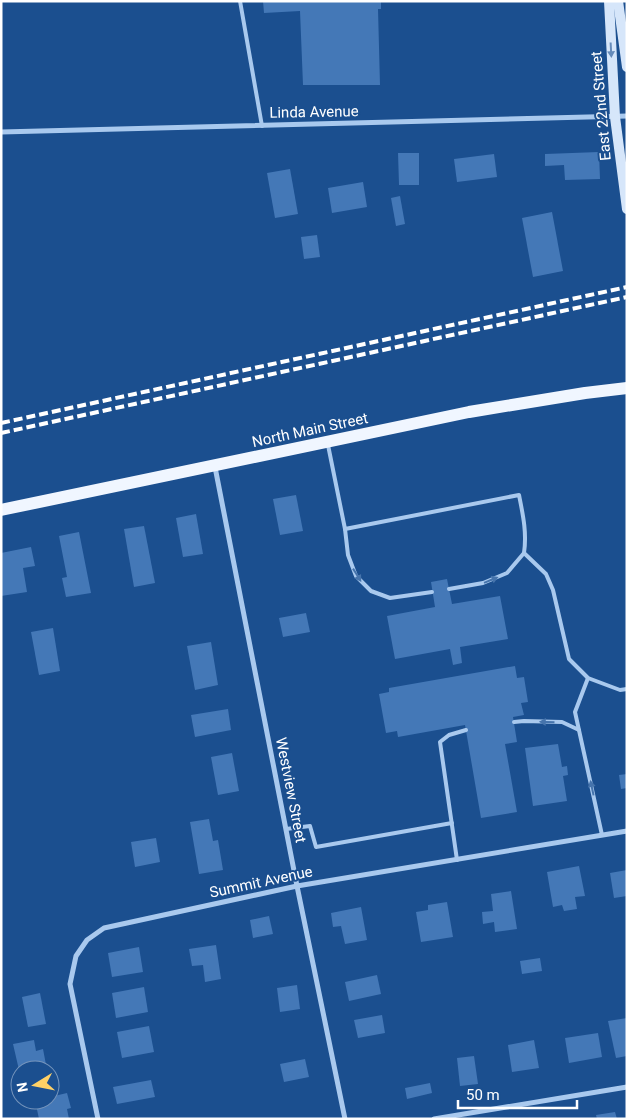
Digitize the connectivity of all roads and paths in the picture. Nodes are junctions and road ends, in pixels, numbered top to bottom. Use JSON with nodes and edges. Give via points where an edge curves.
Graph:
{"nodes":[{"id":1,"x":240,"y":1,"type":"edge"},
{"id":2,"x":609,"y":1,"type":"edge"},
{"id":3,"x":618,"y":1,"type":"edge"},
{"id":4,"x":627,"y":67,"type":"edge"},
{"id":5,"x":627,"y":116,"type":"edge"},
{"id":6,"x":615,"y":117,"type":"junction"},
{"id":7,"x":262,"y":126,"type":"junction"},
{"id":8,"x":1,"y":132,"type":"edge"},
{"id":9,"x":627,"y":209,"type":"edge"},
{"id":10,"x":627,"y":388,"type":"edge"},
{"id":11,"x":328,"y":443,"type":"junction"},
{"id":12,"x":215,"y":466,"type":"junction"},
{"id":13,"x":1,"y":510,"type":"edge"},
{"id":14,"x":345,"y":529,"type":"junction"},
{"id":15,"x":524,"y":553,"type":"junction"},
{"id":16,"x":449,"y":590,"type":"dead end"},
{"id":17,"x":432,"y":592,"type":"dead end"},
{"id":18,"x":588,"y":678,"type":"junction"},
{"id":19,"x":627,"y":689,"type":"edge"},
{"id":20,"x":514,"y":722,"type":"dead end"},
{"id":21,"x":466,"y":730,"type":"dead end"},
{"id":22,"x":579,"y":730,"type":"junction"},
{"id":23,"x":452,"y":824,"type":"junction"},
{"id":24,"x":286,"y":830,"type":"junction"},
{"id":25,"x":627,"y":831,"type":"edge"},
{"id":26,"x":602,"y":835,"type":"junction"},
{"id":27,"x":457,"y":860,"type":"junction"},
{"id":28,"x":297,"y":886,"type":"junction"},
{"id":29,"x":627,"y":1087,"type":"edge"},
{"id":30,"x":98,"y":1119,"type":"edge"},
{"id":31,"x":345,"y":1119,"type":"edge"},
{"id":32,"x":434,"y":1119,"type":"edge"}],
"edges":[{"from":1,"to":7,"type":"lane"},
{"from":2,"to":6,"type":"main road","name":"East 22nd Street","one_way":true},
{"from":3,"to":4,"type":"main road","name":"East 22nd Street"},
{"from":5,"to":6,"type":"street","name":"Linda Avenue"},
{"from":6,"to":7,"type":"street","name":"Linda Avenue"},
{"from":6,"to":9,"type":"main road","name":"East 22nd Street"},
{"from":7,"to":8,"type":"street","name":"Linda Avenue"},
{"from":10,"to":11,"type":"main road","name":"North Main Street","via":[[469,412]]},
{"from":11,"to":12,"type":"main road","name":"North Main Street"},
{"from":11,"to":14,"type":"lane"},
{"from":12,"to":13,"type":"main road","name":"North Main Street"},
{"from":12,"to":24,"type":"street","name":"Westview Street"},
{"from":14,"to":15,"type":"lane","via":[[520,495],[525,524]]},
{"from":14,"to":17,"type":"lane","one_way":true,"via":[[348,555],[356,576],[371,591],[390,598]]},
{"from":16,"to":15,"type":"lane","one_way":true,"via":[[483,583],[508,573]]},
{"from":15,"to":18,"type":"lane","via":[[546,574],[553,590],[569,659]]},
{"from":18,"to":19,"type":"lane","via":[[620,690]]},
{"from":18,"to":22,"type":"lane","via":[[575,712]]},
{"from":22,"to":20,"type":"lane","one_way":true,"via":[[562,722]]},
{"from":21,"to":23,"type":"lane","via":[[449,735],[440,742]]},
{"from":26,"to":22,"type":"lane","one_way":true},
{"from":23,"to":24,"type":"lane","via":[[316,847],[310,826]]},
{"from":23,"to":27,"type":"lane"},
{"from":24,"to":28,"type":"street","name":"Westview Street"},
{"from":25,"to":26,"type":"street","name":"Summit Avenue"},
{"from":26,"to":27,"type":"street","name":"Summit Avenue"},
{"from":27,"to":28,"type":"street","name":"Summit Avenue"},
{"from":28,"to":30,"type":"street","name":"Summit Avenue","via":[[104,928],[87,940],[76,956],[70,984]]},
{"from":28,"to":31,"type":"street","name":"Westview Street"},
{"from":29,"to":32,"type":"street"}]}
